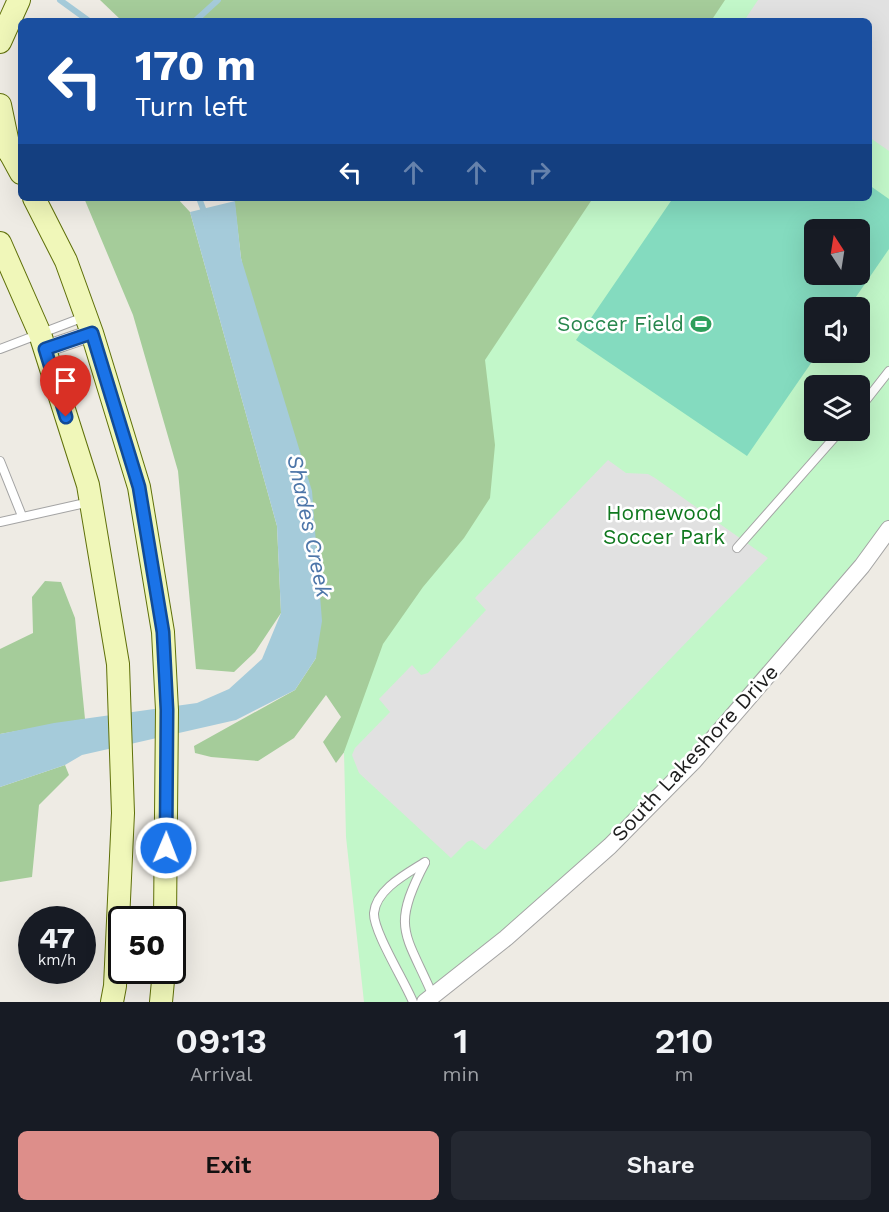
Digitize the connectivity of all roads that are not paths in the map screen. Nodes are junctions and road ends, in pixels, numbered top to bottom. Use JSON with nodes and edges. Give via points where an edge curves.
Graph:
{"nodes":[{"id":1,"x":17,"y":0,"type":"edge"},
{"id":2,"x":0,"y":15,"type":"edge"},
{"id":3,"x":0,"y":42,"type":"edge"},
{"id":4,"x":0,"y":105,"type":"edge"},
{"id":5,"x":5,"y":144,"type":"edge"},
{"id":6,"x":18,"y":168,"type":"edge"},
{"id":7,"x":36,"y":201,"type":"edge"},
{"id":8,"x":0,"y":243,"type":"edge"},
{"id":9,"x":89,"y":325,"type":"junction"},
{"id":10,"x":42,"y":341,"type":"junction"},
{"id":11,"x":0,"y":349,"type":"edge"},
{"id":12,"x":889,"y":371,"type":"edge"},
{"id":13,"x":870,"y":395,"type":"edge"},
{"id":14,"x":832,"y":441,"type":"edge"},
{"id":15,"x":0,"y":461,"type":"edge"},
{"id":16,"x":92,"y":502,"type":"junction"},
{"id":17,"x":22,"y":516,"type":"junction"},
{"id":18,"x":0,"y":522,"type":"edge"},
{"id":19,"x":889,"y":529,"type":"edge"},
{"id":20,"x":737,"y":548,"type":"dead end"},
{"id":21,"x":165,"y":906,"type":"edge"},
{"id":22,"x":163,"y":984,"type":"edge"},
{"id":23,"x":429,"y":999,"type":"edge"},
{"id":24,"x":112,"y":1002,"type":"edge"},
{"id":25,"x":161,"y":1002,"type":"edge"},
{"id":26,"x":413,"y":1002,"type":"edge"}],
"edges":[{"from":1,"to":2,"type":"main road"},
{"from":1,"to":3,"type":"main road"},
{"from":4,"to":5,"type":"main road"},
{"from":5,"to":6,"type":"main road"},
{"from":7,"to":9,"type":"main road","via":[[66,261]]},
{"from":8,"to":10,"type":"main road"},
{"from":9,"to":10,"type":"street"},
{"from":9,"to":21,"type":"main road","via":[[139,487],[163,632]]},
{"from":10,"to":11,"type":"lane"},
{"from":10,"to":16,"type":"main road"},
{"from":12,"to":13,"type":"lane"},
{"from":14,"to":20,"type":"lane"},
{"from":15,"to":17,"type":"lane"},
{"from":16,"to":17,"type":"lane"},
{"from":16,"to":24,"type":"main road","via":[[120,690],[123,813]]},
{"from":17,"to":18,"type":"lane"},
{"from":19,"to":23,"type":"street","name":"South Lakeshore Drive","via":[[862,566],[693,762],[602,853],[506,938]]},
{"from":22,"to":25,"type":"main road"},
{"from":23,"to":26,"type":"lane","via":[[404,920],[405,903],[425,862],[398,879],[374,912],[379,932]]}]}
